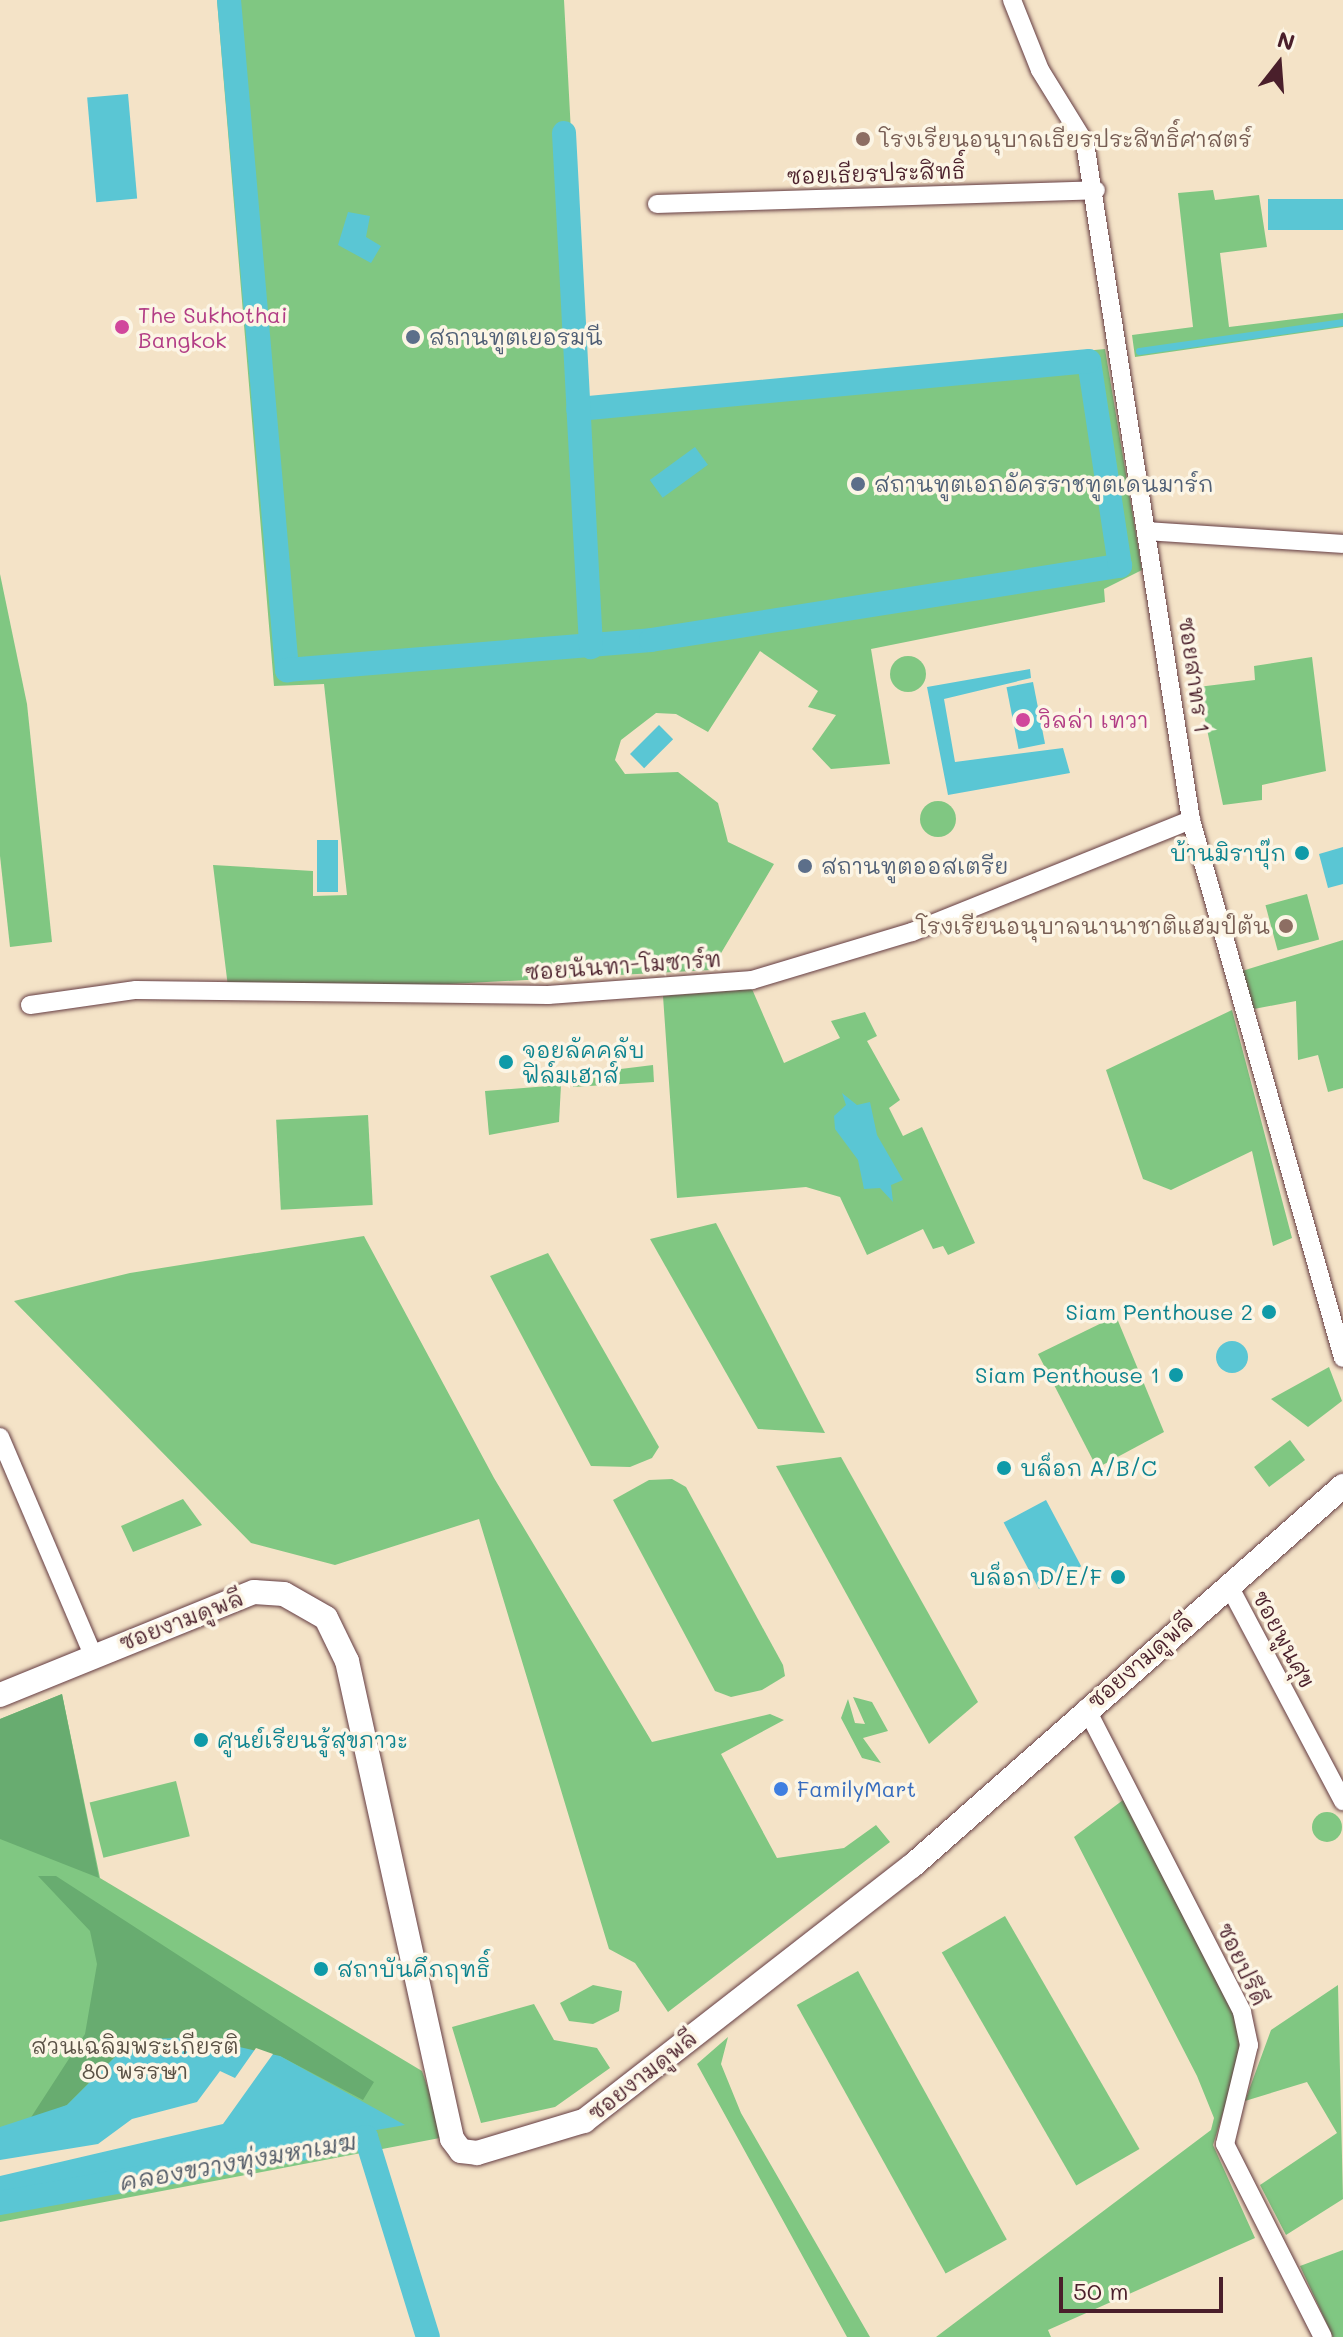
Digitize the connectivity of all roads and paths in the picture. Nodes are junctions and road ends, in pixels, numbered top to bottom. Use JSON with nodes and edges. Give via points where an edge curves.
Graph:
{"nodes":[{"id":1,"x":1012,"y":0,"type":"edge"},
{"id":2,"x":1096,"y":190,"type":"junction"},
{"id":3,"x":657,"y":204,"type":"dead end"},
{"id":4,"x":1147,"y":531,"type":"junction"},
{"id":5,"x":1343,"y":544,"type":"edge"},
{"id":6,"x":1191,"y":820,"type":"junction"},
{"id":7,"x":30,"y":1005,"type":"dead end"},
{"id":8,"x":1343,"y":1358,"type":"edge"},
{"id":9,"x":0,"y":1437,"type":"edge"},
{"id":10,"x":1343,"y":1486,"type":"edge"},
{"id":11,"x":1228,"y":1584,"type":"junction"},
{"id":12,"x":93,"y":1655,"type":"junction"},
{"id":13,"x":0,"y":1695,"type":"edge"},
{"id":14,"x":1086,"y":1708,"type":"junction"},
{"id":15,"x":1343,"y":1801,"type":"edge"},
{"id":16,"x":1323,"y":2337,"type":"edge"}],
"edges":[{"from":1,"to":2,"type":"street","name":"ซอยสาทร 1","via":[[1040,70],[1085,143]]},
{"from":2,"to":3,"type":"street","name":"ซอยเธียรประสิทธิ์"},
{"from":2,"to":4,"type":"street","name":"ซอยสาทร 1"},
{"from":4,"to":5,"type":"street"},
{"from":4,"to":6,"type":"street","name":"ซอยสาทร 1"},
{"from":6,"to":7,"type":"street","name":"ซอยนันทา-โมซาร์ท","via":[[912,932],[752,980],[534,996],[136,990]]},
{"from":6,"to":8,"type":"street","name":"ซอยสาทร 1"},
{"from":9,"to":12,"type":"street"},
{"from":10,"to":11,"type":"street","name":"ซอยงามดูพลี"},
{"from":11,"to":14,"type":"street","name":"ซอยงามดูพลี"},
{"from":11,"to":15,"type":"street","name":"ซอยพูนศุข"},
{"from":12,"to":13,"type":"street","name":"ซอยงามดูพลี"},
{"from":12,"to":14,"type":"street","name":"ซอยงามดูพลี","via":[[254,1592],[301,1601],[332,1626],[347,1661],[452,2139],[461,2151],[477,2153],[584,2121],[912,1866]]},
{"from":14,"to":16,"type":"street","name":"ซอยปรีดี","via":[[1242,2012],[1249,2045],[1225,2144]]}]}
